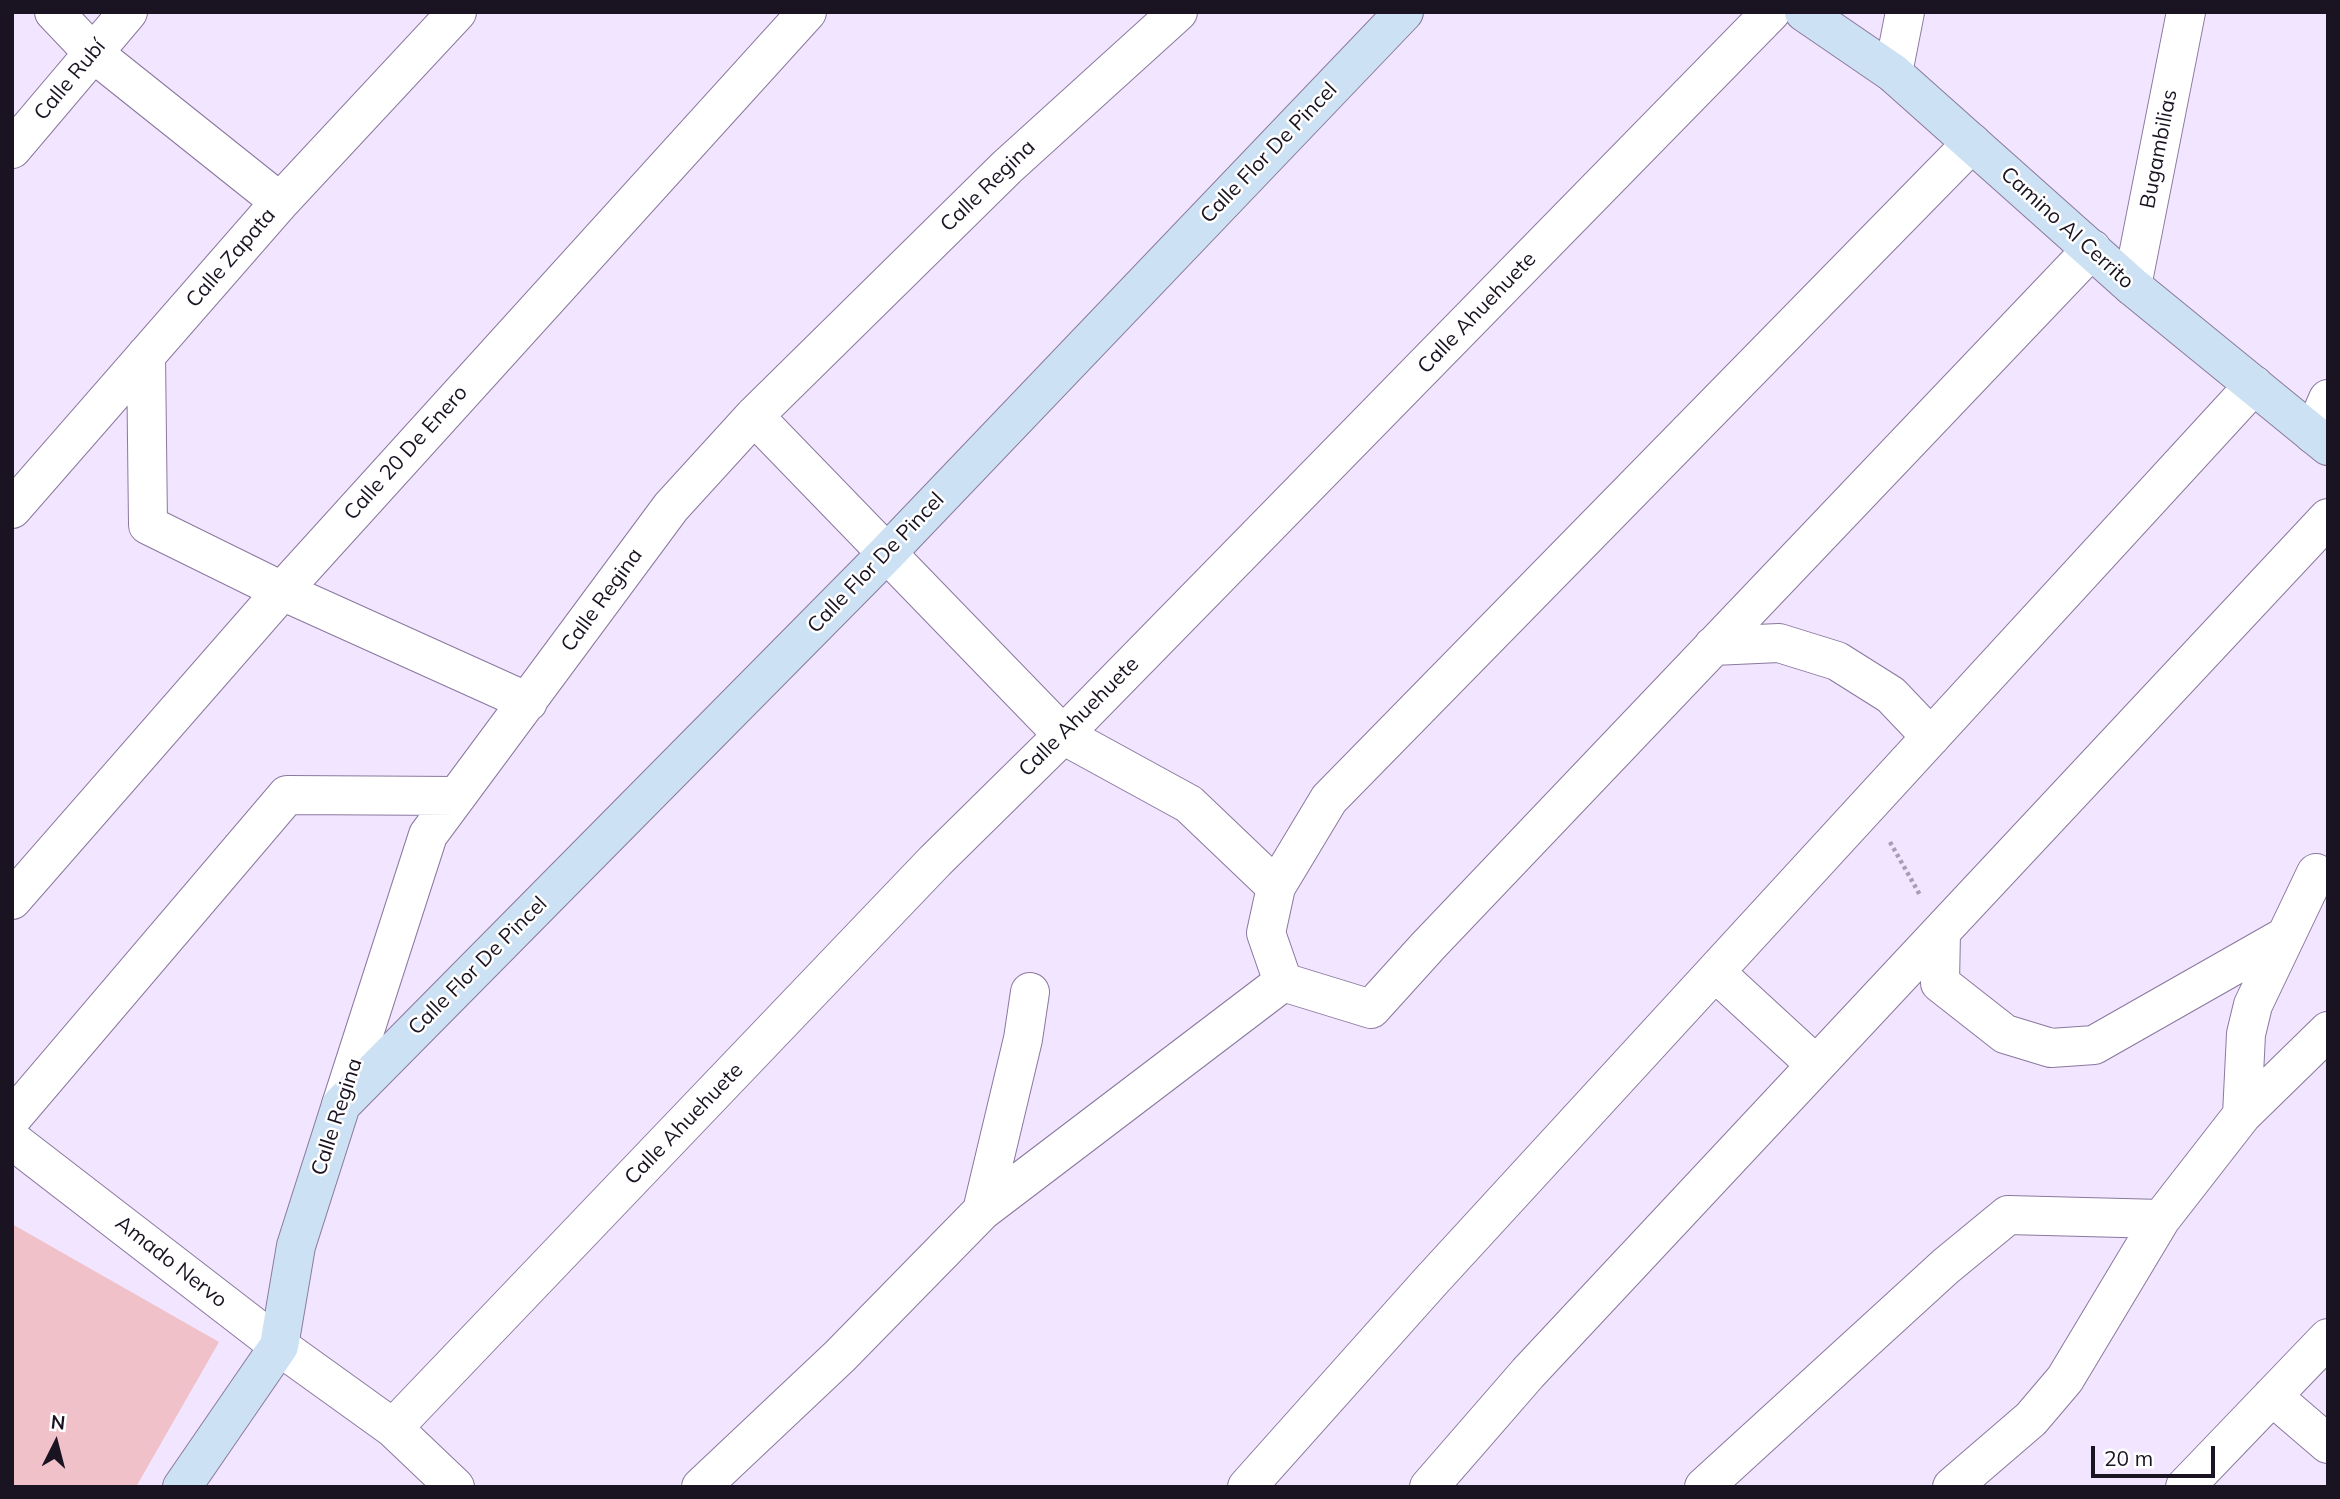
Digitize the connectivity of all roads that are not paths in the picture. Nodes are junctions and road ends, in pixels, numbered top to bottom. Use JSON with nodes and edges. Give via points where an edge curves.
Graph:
{"nodes":[{"id":1,"x":54,"y":12,"type":"edge"},
{"id":2,"x":128,"y":12,"type":"edge"},
{"id":3,"x":457,"y":12,"type":"edge"},
{"id":4,"x":807,"y":12,"type":"edge"},
{"id":5,"x":1178,"y":12,"type":"edge"},
{"id":6,"x":1404,"y":12,"type":"edge"},
{"id":7,"x":1771,"y":12,"type":"edge"},
{"id":8,"x":1804,"y":12,"type":"edge"},
{"id":9,"x":1905,"y":12,"type":"edge"},
{"id":10,"x":2186,"y":12,"type":"edge"},
{"id":11,"x":92,"y":52,"type":"junction"},
{"id":12,"x":1893,"y":73,"type":"junction"},
{"id":13,"x":1972,"y":143,"type":"junction"},
{"id":14,"x":12,"y":149,"type":"edge"},
{"id":15,"x":280,"y":202,"type":"junction"},
{"id":16,"x":2092,"y":249,"type":"junction"},
{"id":17,"x":2132,"y":286,"type":"junction"},
{"id":18,"x":146,"y":355,"type":"junction"},
{"id":19,"x":2253,"y":385,"type":"junction"},
{"id":20,"x":2328,"y":398,"type":"edge"},
{"id":21,"x":754,"y":416,"type":"junction"},
{"id":22,"x":2320,"y":440,"type":"edge"},
{"id":23,"x":12,"y":509,"type":"edge"},
{"id":24,"x":2328,"y":518,"type":"edge"},
{"id":25,"x":887,"y":553,"type":"junction"},
{"id":26,"x":282,"y":591,"type":"junction"},
{"id":27,"x":1713,"y":646,"type":"junction"},
{"id":28,"x":528,"y":702,"type":"junction"},
{"id":29,"x":1063,"y":735,"type":"junction"},
{"id":30,"x":1931,"y":737,"type":"junction"},
{"id":31,"x":457,"y":796,"type":"junction"},
{"id":32,"x":2316,"y":873,"type":"dead end"},
{"id":33,"x":1276,"y":887,"type":"junction"},
{"id":34,"x":12,"y":900,"type":"edge"},
{"id":35,"x":1941,"y":932,"type":"junction"},
{"id":36,"x":2284,"y":937,"type":"junction"},
{"id":37,"x":1715,"y":972,"type":"junction"},
{"id":38,"x":1283,"y":982,"type":"junction"},
{"id":39,"x":1030,"y":992,"type":"dead end"},
{"id":40,"x":2328,"y":1031,"type":"edge"},
{"id":41,"x":1816,"y":1065,"type":"junction"},
{"id":42,"x":341,"y":1105,"type":"junction"},
{"id":43,"x":2242,"y":1115,"type":"junction"},
{"id":44,"x":12,"y":1118,"type":"edge"},
{"id":45,"x":12,"y":1140,"type":"edge"},
{"id":46,"x":982,"y":1212,"type":"junction"},
{"id":47,"x":2161,"y":1219,"type":"junction"},
{"id":48,"x":2328,"y":1338,"type":"edge"},
{"id":49,"x":279,"y":1346,"type":"junction"},
{"id":50,"x":2272,"y":1396,"type":"junction"},
{"id":51,"x":393,"y":1428,"type":"junction"},
{"id":52,"x":2328,"y":1444,"type":"edge"},
{"id":53,"x":182,"y":1487,"type":"edge"},
{"id":54,"x":455,"y":1487,"type":"edge"},
{"id":55,"x":701,"y":1487,"type":"edge"},
{"id":56,"x":1247,"y":1487,"type":"edge"},
{"id":57,"x":1429,"y":1487,"type":"edge"},
{"id":58,"x":1704,"y":1487,"type":"edge"},
{"id":59,"x":1952,"y":1487,"type":"edge"},
{"id":60,"x":2185,"y":1487,"type":"edge"}],
"edges":[{"from":1,"to":11,"type":"street"},
{"from":2,"to":11,"type":"street","name":"Calle Rubí"},
{"from":3,"to":15,"type":"street","name":"Calle Zapata"},
{"from":4,"to":26,"type":"street","name":"Calle 20 De Enero"},
{"from":5,"to":21,"type":"street","name":"Calle Regina","via":[[1007,167]]},
{"from":6,"to":25,"type":"main road","name":"Calle Flor De Pincel"},
{"from":7,"to":29,"type":"street","name":"Calle Ahuehuete"},
{"from":8,"to":12,"type":"main road","name":"Camino Al Cerrito"},
{"from":9,"to":12,"type":"street"},
{"from":10,"to":17,"type":"street","name":"Bugambilias"},
{"from":11,"to":14,"type":"street","name":"Calle Rubí"},
{"from":11,"to":15,"type":"street"},
{"from":12,"to":13,"type":"main road","name":"Camino Al Cerrito"},
{"from":13,"to":16,"type":"main road","name":"Camino Al Cerrito"},
{"from":13,"to":33,"type":"street","via":[[1329,799]]},
{"from":15,"to":18,"type":"street","name":"Calle Zapata"},
{"from":16,"to":17,"type":"main road","name":"Camino Al Cerrito"},
{"from":16,"to":27,"type":"street"},
{"from":17,"to":19,"type":"main road","name":"Camino Al Cerrito"},
{"from":18,"to":23,"type":"street","name":"Calle Zapata"},
{"from":18,"to":26,"type":"street","via":[[148,525]]},
{"from":19,"to":22,"type":"main road","name":"Camino Al Cerrito"},
{"from":19,"to":30,"type":"street"},
{"from":20,"to":22,"type":"street"},
{"from":21,"to":25,"type":"street"},
{"from":21,"to":28,"type":"street","name":"Calle Regina","via":[[671,507]]},
{"from":24,"to":35,"type":"street"},
{"from":25,"to":29,"type":"street"},
{"from":25,"to":42,"type":"main road","name":"Calle Flor De Pincel"},
{"from":26,"to":28,"type":"street"},
{"from":26,"to":34,"type":"street","name":"Calle 20 De Enero"},
{"from":27,"to":30,"type":"street","via":[[1779,643],[1836,661],[1891,695]]},
{"from":27,"to":38,"type":"street","via":[[1371,1010]]},
{"from":28,"to":31,"type":"street","name":"Calle Regina"},
{"from":29,"to":33,"type":"street","via":[[1189,804]]},
{"from":29,"to":51,"type":"street","name":"Calle Ahuehuete","via":[[935,861]]},
{"from":30,"to":37,"type":"street"},
{"from":31,"to":42,"type":"street","name":"Calle Regina","via":[[428,835]]},
{"from":31,"to":44,"type":"street","via":[[287,794]]},
{"from":32,"to":36,"type":"street"},
{"from":33,"to":38,"type":"street","via":[[1266,933]]},
{"from":35,"to":36,"type":"street","via":[[1940,984],[2006,1034],[2051,1048],[2094,1045]]},
{"from":35,"to":41,"type":"street"},
{"from":36,"to":43,"type":"street","via":[[2253,1005],[2246,1034]]},
{"from":37,"to":41,"type":"street"},
{"from":37,"to":56,"type":"street"},
{"from":38,"to":46,"type":"street"},
{"from":39,"to":46,"type":"street"},
{"from":40,"to":43,"type":"street"},
{"from":41,"to":57,"type":"street","via":[[1528,1373]]},
{"from":42,"to":49,"type":"main road","name":"Calle Regina","via":[[296,1246]]},
{"from":43,"to":47,"type":"street"},
{"from":45,"to":49,"type":"street","name":"Amado Nervo"},
{"from":46,"to":55,"type":"street","via":[[840,1356]]},
{"from":47,"to":58,"type":"street","via":[[2008,1216],[1946,1266]]},
{"from":47,"to":59,"type":"street","via":[[2065,1379],[2031,1419]]},
{"from":48,"to":50,"type":"street"},
{"from":49,"to":51,"type":"street","name":"Amado Nervo"},
{"from":49,"to":53,"type":"main road"},
{"from":50,"to":52,"type":"street"},
{"from":50,"to":60,"type":"street"},
{"from":51,"to":54,"type":"street","name":"Amado Nervo"}]}
